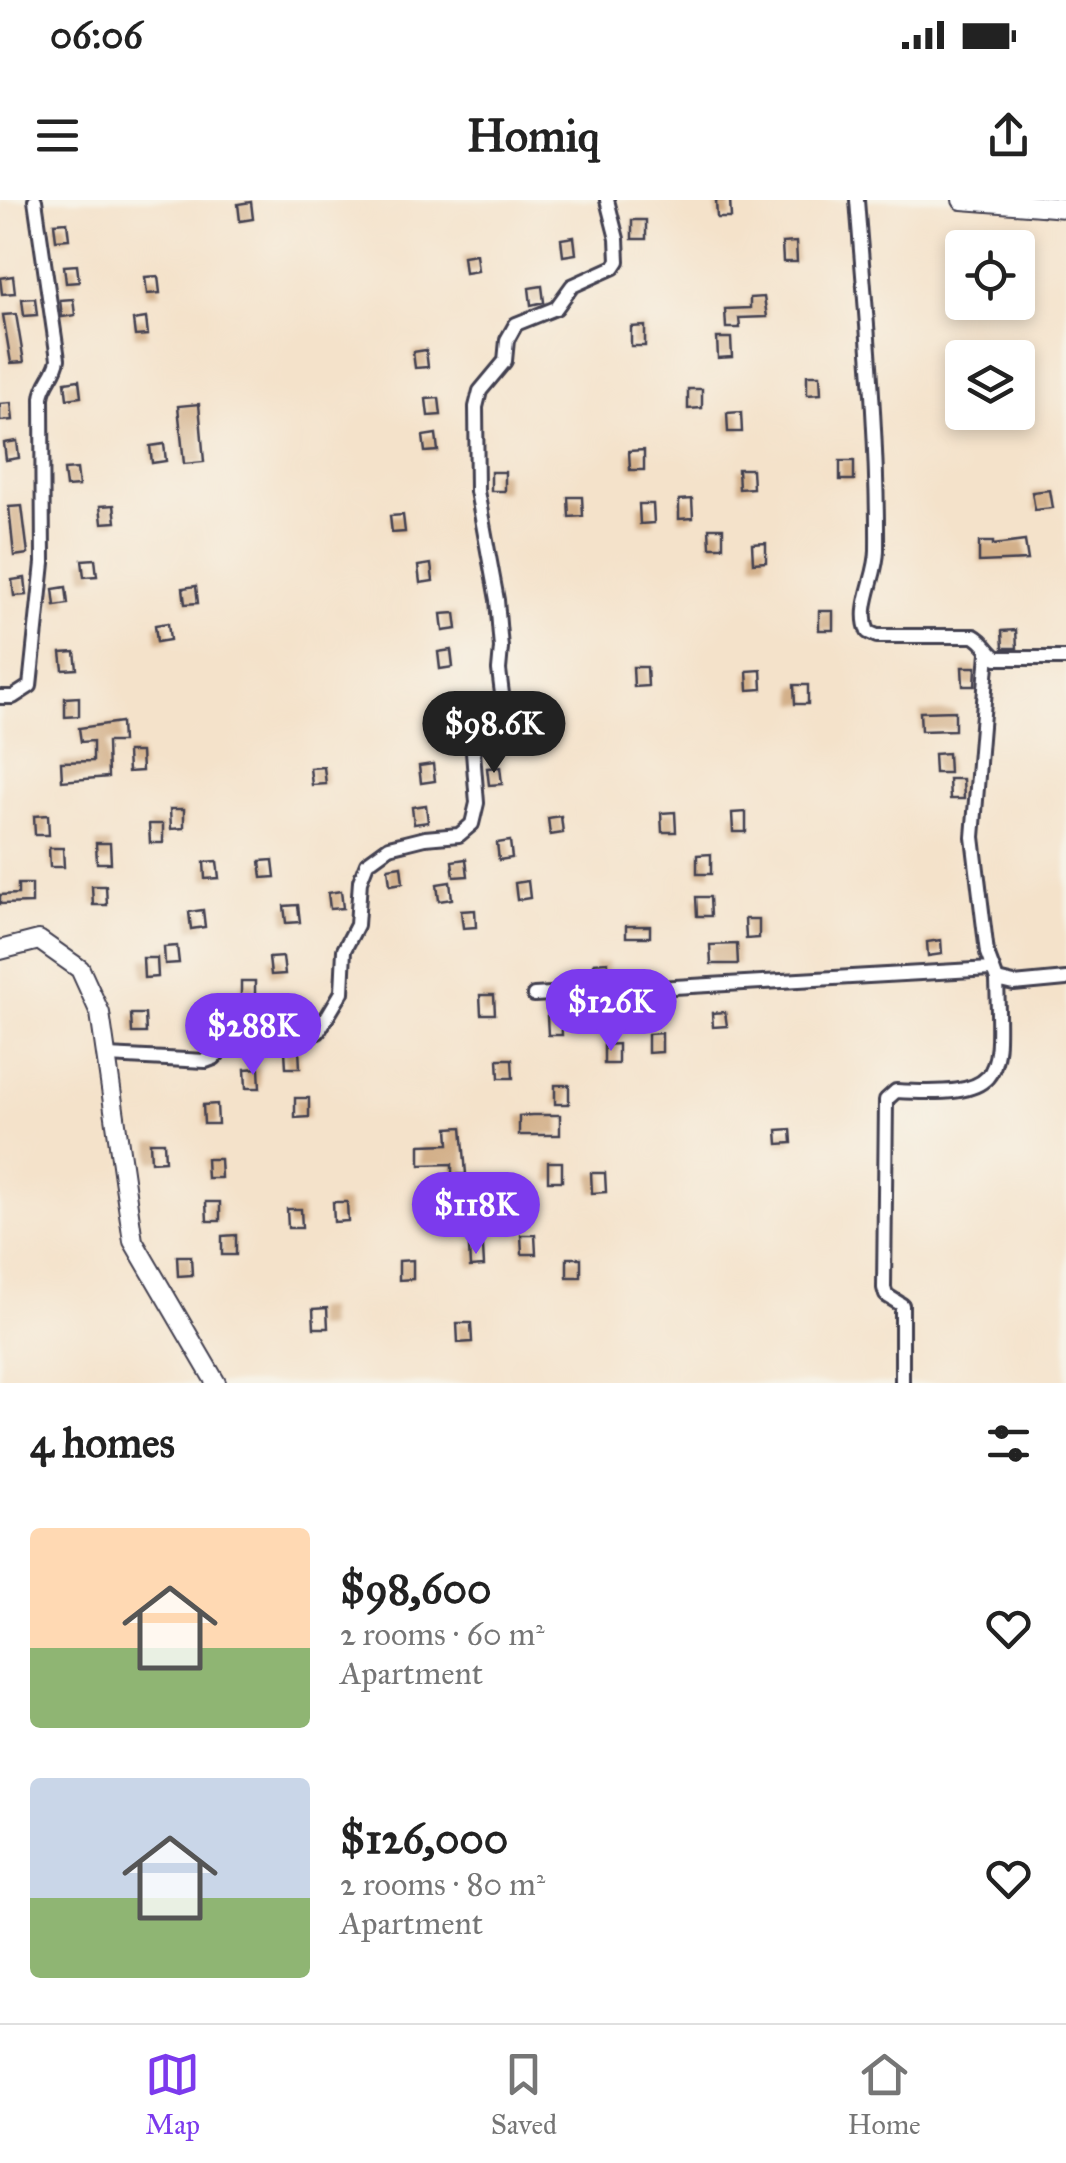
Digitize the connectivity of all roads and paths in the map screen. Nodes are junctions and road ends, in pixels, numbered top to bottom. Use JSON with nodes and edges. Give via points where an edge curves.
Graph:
{"nodes":[{"id":1,"x":35,"y":200,"type":"edge"},
{"id":2,"x":607,"y":200,"type":"edge"},
{"id":3,"x":857,"y":200,"type":"edge"},
{"id":4,"x":962,"y":200,"type":"edge"},
{"id":5,"x":1066,"y":208,"type":"edge"},
{"id":6,"x":988,"y":652,"type":"junction"},
{"id":7,"x":1066,"y":658,"type":"edge"},
{"id":8,"x":0,"y":697,"type":"edge"},
{"id":9,"x":0,"y":950,"type":"edge"},
{"id":10,"x":994,"y":974,"type":"junction"},
{"id":11,"x":1066,"y":978,"type":"edge"},
{"id":12,"x":534,"y":995,"type":"dead end"},
{"id":13,"x":107,"y":1056,"type":"junction"},
{"id":14,"x":216,"y":1383,"type":"edge"},
{"id":15,"x":902,"y":1383,"type":"edge"}],
"edges":[{"from":1,"to":8,"type":"street","via":[[58,359],[42,398],[43,564],[30,686]]},
{"from":2,"to":13,"type":"street","via":[[618,261],[572,286],[556,308],[516,324],[505,361],[480,391],[476,407],[477,490],[497,600],[505,718],[502,734],[473,752],[472,824],[459,835],[389,847],[367,863],[357,926],[344,950],[342,992],[318,1032],[295,1040],[230,1041],[206,1061]]},
{"from":3,"to":6,"type":"street","via":[[876,465],[877,557],[863,621],[877,636],[974,636]]},
{"from":4,"to":5,"type":"street"},
{"from":6,"to":7,"type":"street","via":[[1014,660]]},
{"from":6,"to":10,"type":"street","via":[[973,837]]},
{"from":9,"to":13,"type":"street","via":[[39,940],[80,968],[100,1013]]},
{"from":10,"to":11,"type":"street","via":[[1014,984]]},
{"from":10,"to":12,"type":"street"},
{"from":10,"to":15,"type":"street","via":[[995,1071],[950,1094],[896,1091],[886,1100],[884,1288],[902,1305]]},
{"from":13,"to":14,"type":"street","via":[[133,1241]]}]}
